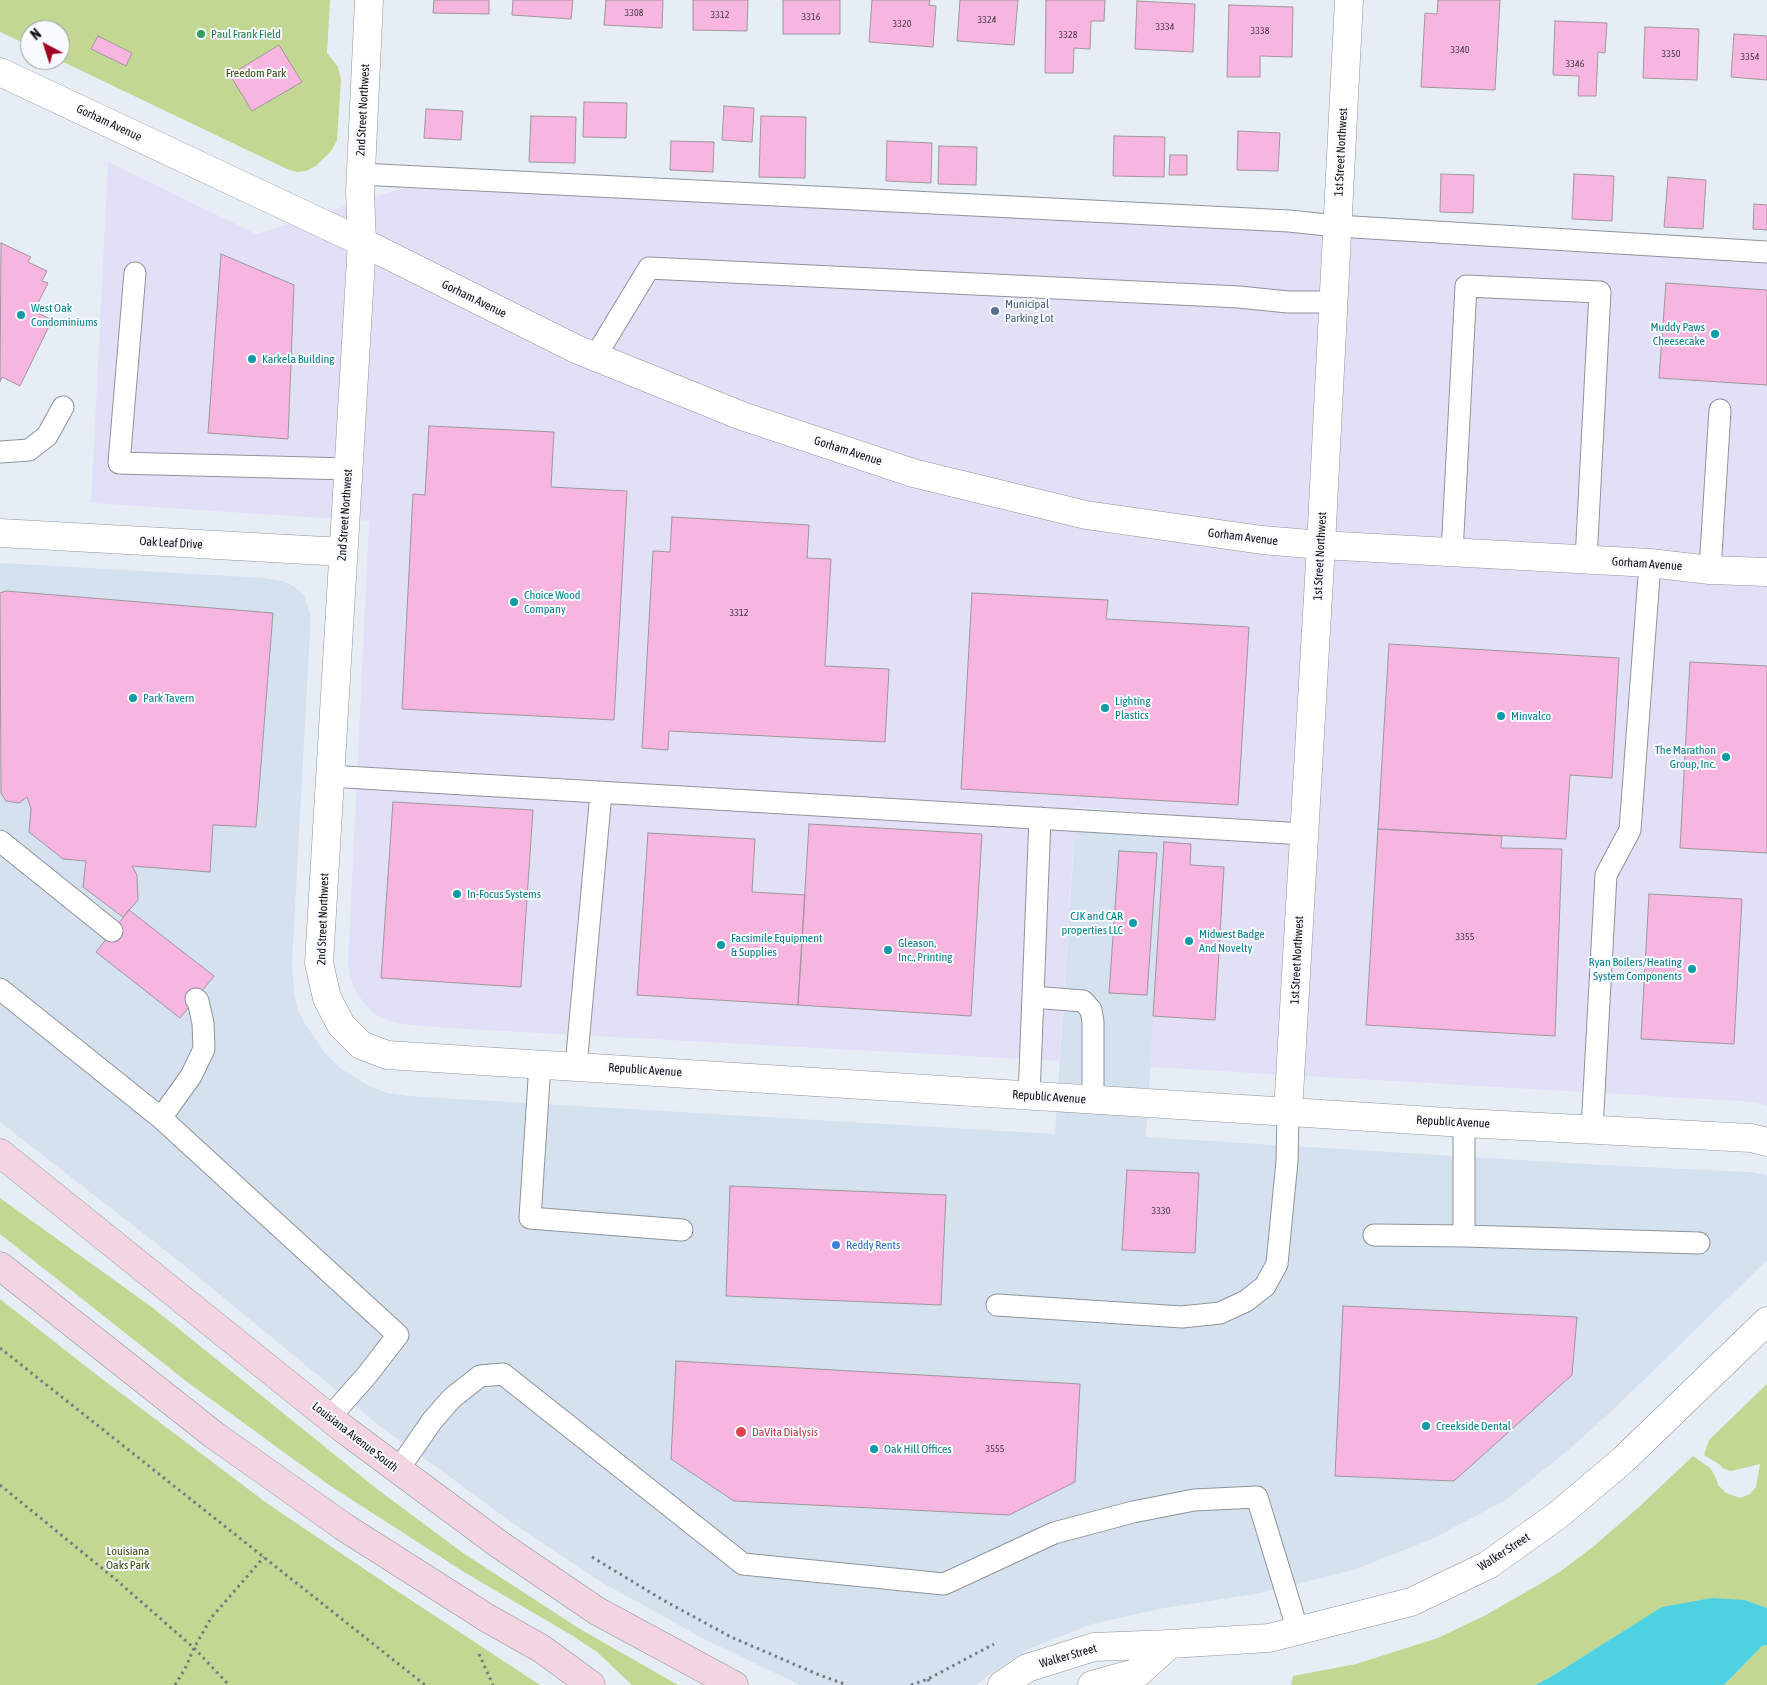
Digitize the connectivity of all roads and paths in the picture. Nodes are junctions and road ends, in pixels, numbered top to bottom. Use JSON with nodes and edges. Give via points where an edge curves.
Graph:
{"nodes":[{"id":1,"x":369,"y":0,"type":"edge"},
{"id":2,"x":1349,"y":0,"type":"edge"},
{"id":3,"x":0,"y":72,"type":"edge"},
{"id":4,"x":360,"y":174,"type":"junction"},
{"id":5,"x":1337,"y":226,"type":"junction"},
{"id":6,"x":362,"y":242,"type":"junction"},
{"id":7,"x":1767,"y":252,"type":"edge"},
{"id":8,"x":135,"y":274,"type":"dead end"},
{"id":9,"x":1333,"y":302,"type":"junction"},
{"id":10,"x":595,"y":357,"type":"junction"},
{"id":11,"x":63,"y":407,"type":"dead end"},
{"id":12,"x":1720,"y":410,"type":"dead end"},
{"id":13,"x":0,"y":452,"type":"edge"},
{"id":14,"x":349,"y":469,"type":"junction"},
{"id":15,"x":0,"y":533,"type":"edge"},
{"id":16,"x":1321,"y":545,"type":"junction"},
{"id":17,"x":343,"y":552,"type":"junction"},
{"id":18,"x":1452,"y":553,"type":"junction"},
{"id":19,"x":1586,"y":560,"type":"junction"},
{"id":20,"x":1650,"y":564,"type":"junction"},
{"id":21,"x":1710,"y":570,"type":"junction"},
{"id":22,"x":1767,"y":572,"type":"edge"},
{"id":23,"x":330,"y":776,"type":"junction"},
{"id":24,"x":601,"y":793,"type":"junction"},
{"id":25,"x":1040,"y":818,"type":"junction"},
{"id":26,"x":1304,"y":834,"type":"junction"},
{"id":27,"x":0,"y":840,"type":"edge"},
{"id":28,"x":112,"y":931,"type":"dead end"},
{"id":29,"x":0,"y":989,"type":"edge"},
{"id":30,"x":1033,"y":997,"type":"junction"},
{"id":31,"x":196,"y":999,"type":"dead end"},
{"id":32,"x":340,"y":1025,"type":"joint"},
{"id":33,"x":540,"y":1064,"type":"junction"},
{"id":34,"x":576,"y":1066,"type":"junction"},
{"id":35,"x":1028,"y":1096,"type":"junction"},
{"id":36,"x":1093,"y":1100,"type":"junction"},
{"id":37,"x":1288,"y":1112,"type":"junction"},
{"id":38,"x":161,"y":1118,"type":"junction"},
{"id":39,"x":1464,"y":1122,"type":"junction"},
{"id":40,"x":1592,"y":1128,"type":"junction"},
{"id":41,"x":1767,"y":1142,"type":"edge"},
{"id":42,"x":0,"y":1153,"type":"edge"},
{"id":43,"x":682,"y":1230,"type":"dead end"},
{"id":44,"x":1374,"y":1235,"type":"dead end"},
{"id":45,"x":1464,"y":1236,"type":"junction"},
{"id":46,"x":1699,"y":1243,"type":"dead end"},
{"id":47,"x":0,"y":1266,"type":"edge"},
{"id":48,"x":997,"y":1305,"type":"dead end"},
{"id":49,"x":1767,"y":1321,"type":"edge"},
{"id":50,"x":0,"y":1348,"type":"edge"},
{"id":51,"x":330,"y":1417,"type":"junction"},
{"id":52,"x":398,"y":1470,"type":"junction"},
{"id":53,"x":0,"y":1485,"type":"edge"},
{"id":54,"x":264,"y":1557,"type":"junction"},
{"id":55,"x":592,"y":1557,"type":"dead end"},
{"id":56,"x":1298,"y":1631,"type":"junction"},
{"id":57,"x":994,"y":1644,"type":"dead end"},
{"id":58,"x":1170,"y":1644,"type":"junction"},
{"id":59,"x":475,"y":1646,"type":"dead end"},
{"id":60,"x":194,"y":1648,"type":"junction"},
{"id":61,"x":928,"y":1679,"type":"junction"},
{"id":62,"x":175,"y":1685,"type":"edge"},
{"id":63,"x":230,"y":1685,"type":"edge"},
{"id":64,"x":425,"y":1685,"type":"edge"},
{"id":65,"x":493,"y":1685,"type":"edge"},
{"id":66,"x":591,"y":1685,"type":"edge"},
{"id":67,"x":734,"y":1685,"type":"edge"},
{"id":68,"x":847,"y":1685,"type":"edge"},
{"id":69,"x":910,"y":1685,"type":"edge"},
{"id":70,"x":930,"y":1685,"type":"edge"},
{"id":71,"x":1002,"y":1685,"type":"edge"},
{"id":72,"x":1092,"y":1685,"type":"edge"}],
"edges":[{"from":1,"to":4,"type":"street","name":"2nd Street Northwest"},
{"from":2,"to":5,"type":"street","name":"1st Street Northwest"},
{"from":3,"to":6,"type":"street","name":"Gorham Avenue"},
{"from":4,"to":5,"type":"lane"},
{"from":4,"to":6,"type":"street","name":"2nd Street Northwest"},
{"from":5,"to":7,"type":"lane"},
{"from":5,"to":9,"type":"street","name":"1st Street Northwest"},
{"from":6,"to":10,"type":"street","name":"Gorham Avenue"},
{"from":6,"to":14,"type":"street","name":"2nd Street Northwest"},
{"from":8,"to":14,"type":"lane","via":[[118,463]]},
{"from":9,"to":10,"type":"lane","via":[[649,268]]},
{"from":9,"to":16,"type":"street","name":"1st Street Northwest"},
{"from":10,"to":16,"type":"street","name":"Gorham Avenue","via":[[742,416],[914,473],[1086,515],[1262,540]]},
{"from":11,"to":13,"type":"lane","via":[[47,436],[29,450]]},
{"from":12,"to":21,"type":"lane"},
{"from":14,"to":17,"type":"street","name":"2nd Street Northwest"},
{"from":15,"to":17,"type":"street","name":"Oak Leaf Drive"},
{"from":16,"to":18,"type":"street","name":"Gorham Avenue"},
{"from":16,"to":26,"type":"street","name":"1st Street Northwest"},
{"from":17,"to":23,"type":"street","name":"2nd Street Northwest"},
{"from":18,"to":19,"type":"street","name":"Gorham Avenue"},
{"from":18,"to":19,"type":"lane","via":[[1466,286],[1600,292]]},
{"from":19,"to":20,"type":"street","name":"Gorham Avenue"},
{"from":20,"to":21,"type":"street","name":"Gorham Avenue"},
{"from":20,"to":40,"type":"lane","via":[[1630,830],[1606,875]]},
{"from":21,"to":22,"type":"street","name":"Gorham Avenue"},
{"from":23,"to":24,"type":"lane"},
{"from":23,"to":32,"type":"street","name":"2nd Street Northwest","via":[[319,963],[327,998]]},
{"from":24,"to":25,"type":"lane"},
{"from":24,"to":34,"type":"lane"},
{"from":25,"to":26,"type":"lane"},
{"from":25,"to":30,"type":"lane"},
{"from":26,"to":37,"type":"street","name":"1st Street Northwest"},
{"from":27,"to":28,"type":"lane"},
{"from":29,"to":38,"type":"lane"},
{"from":30,"to":35,"type":"lane"},
{"from":30,"to":36,"type":"lane","via":[[1084,1002],[1090,1010],[1093,1022]]},
{"from":31,"to":38,"type":"lane","via":[[203,1023],[204,1049],[191,1076]]},
{"from":32,"to":33,"type":"street","name":"Republic Avenue","via":[[361,1045],[387,1055]]},
{"from":33,"to":34,"type":"street","name":"Republic Avenue"},
{"from":33,"to":43,"type":"lane","via":[[530,1218]]},
{"from":34,"to":35,"type":"street","name":"Republic Avenue"},
{"from":35,"to":36,"type":"street","name":"Republic Avenue"},
{"from":36,"to":37,"type":"street","name":"Republic Avenue"},
{"from":37,"to":39,"type":"street","name":"Republic Avenue"},
{"from":37,"to":48,"type":"lane","via":[[1278,1264],[1265,1286],[1246,1302],[1220,1313],[1182,1316]]},
{"from":38,"to":51,"type":"lane","via":[[398,1335]]},
{"from":39,"to":40,"type":"street","name":"Republic Avenue"},
{"from":39,"to":45,"type":"lane"},
{"from":40,"to":41,"type":"street","name":"Republic Avenue","via":[[1751,1138]]},
{"from":42,"to":51,"type":"main road","name":"Louisiana Avenue South"},
{"from":44,"to":45,"type":"lane"},
{"from":45,"to":46,"type":"lane"},
{"from":47,"to":66,"type":"main road","via":[[263,1470],[344,1527],[542,1649]]},
{"from":49,"to":56,"type":"street","name":"Walker Street","via":[[1623,1460],[1558,1515],[1488,1565],[1411,1602]]},
{"from":50,"to":54,"type":"path"},
{"from":51,"to":52,"type":"main road","name":"Louisiana Avenue South"},
{"from":52,"to":56,"type":"lane","via":[[452,1398],[480,1376],[503,1374],[742,1564],[944,1584],[1054,1534],[1133,1512],[1194,1500],[1257,1497]]},
{"from":52,"to":67,"type":"main road","name":"Louisiana Avenue South","via":[[500,1546],[597,1611]]},
{"from":53,"to":60,"type":"path"},
{"from":54,"to":60,"type":"path","via":[[211,1618]]},
{"from":54,"to":64,"type":"path"},
{"from":55,"to":68,"type":"path","via":[[731,1637]]},
{"from":56,"to":58,"type":"street","name":"Walker Street","via":[[1269,1638]]},
{"from":57,"to":61,"type":"path"},
{"from":58,"to":71,"type":"street","name":"Walker Street","via":[[1094,1647],[1027,1668]]},
{"from":58,"to":72,"type":"street","via":[[1139,1672]]},
{"from":59,"to":65,"type":"path"},
{"from":60,"to":62,"type":"path"},
{"from":60,"to":63,"type":"path"},
{"from":61,"to":69,"type":"path"},
{"from":61,"to":70,"type":"path"}]}
